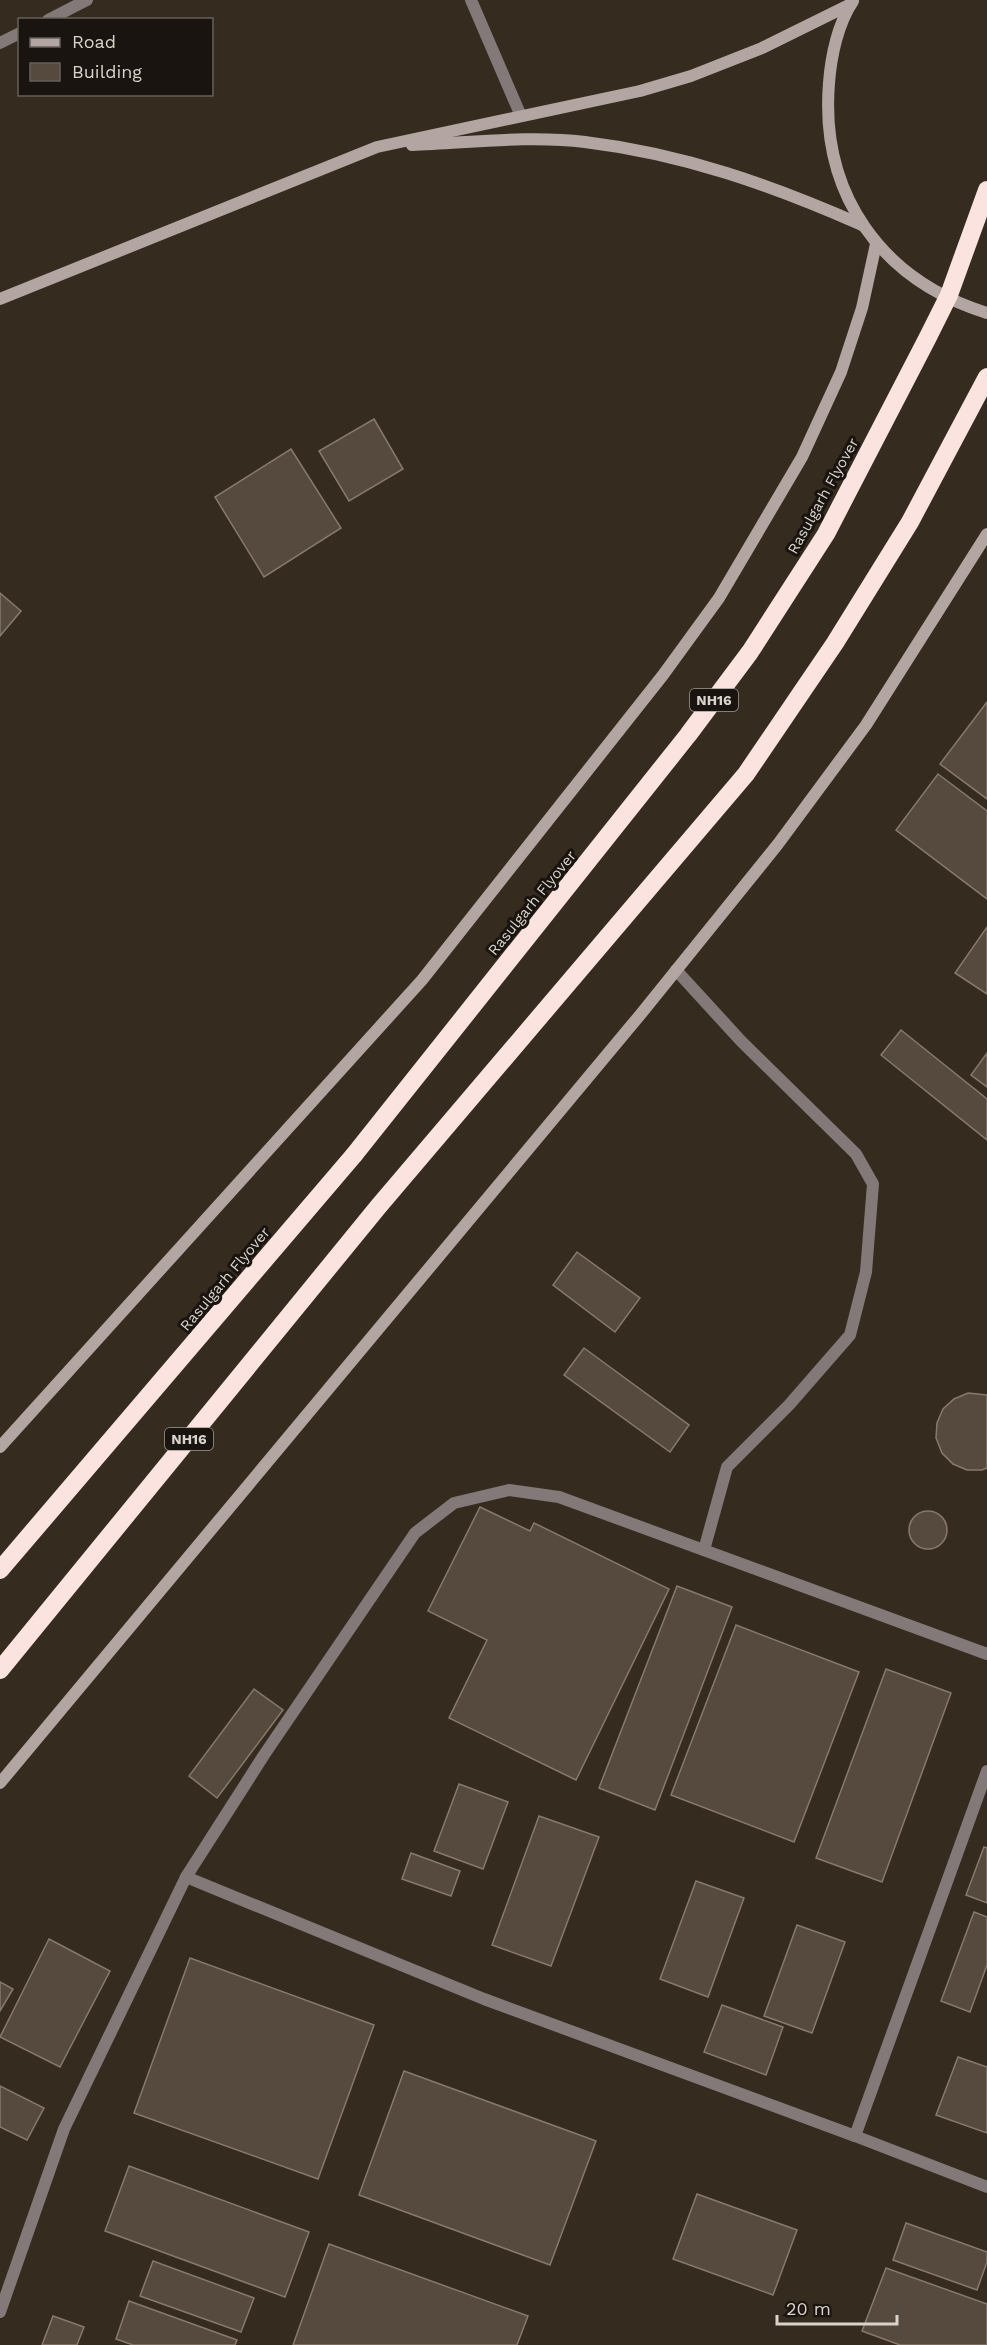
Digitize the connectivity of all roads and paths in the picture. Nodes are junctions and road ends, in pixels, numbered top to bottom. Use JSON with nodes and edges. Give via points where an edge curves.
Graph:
{"nodes":[{"id":1,"x":87,"y":0,"type":"edge"},
{"id":2,"x":471,"y":0,"type":"edge"},
{"id":3,"x":852,"y":2,"type":"edge"},
{"id":4,"x":52,"y":18,"type":"edge"},
{"id":5,"x":18,"y":34,"type":"edge"},
{"id":6,"x":0,"y":43,"type":"edge"},
{"id":7,"x":521,"y":116,"type":"junction"},
{"id":8,"x":377,"y":147,"type":"junction"},
{"id":9,"x":987,"y":190,"type":"edge"},
{"id":10,"x":862,"y":225,"type":"junction"},
{"id":11,"x":876,"y":244,"type":"junction"},
{"id":12,"x":0,"y":299,"type":"edge"},
{"id":13,"x":987,"y":313,"type":"edge"},
{"id":14,"x":987,"y":377,"type":"edge"},
{"id":15,"x":987,"y":534,"type":"edge"},
{"id":16,"x":676,"y":970,"type":"junction"},
{"id":17,"x":0,"y":1448,"type":"edge"},
{"id":18,"x":704,"y":1550,"type":"junction"},
{"id":19,"x":0,"y":1570,"type":"edge"},
{"id":20,"x":987,"y":1654,"type":"edge"},
{"id":21,"x":0,"y":1671,"type":"edge"},
{"id":22,"x":987,"y":1771,"type":"edge"},
{"id":23,"x":0,"y":1783,"type":"edge"},
{"id":24,"x":186,"y":1877,"type":"junction"},
{"id":25,"x":855,"y":2136,"type":"junction"},
{"id":26,"x":987,"y":2187,"type":"edge"},
{"id":27,"x":0,"y":2312,"type":"edge"}],
"edges":[{"from":1,"to":4,"type":"street"},
{"from":2,"to":7,"type":"street"},
{"from":3,"to":7,"type":"street","via":[[762,48],[691,76]]},
{"from":3,"to":10,"type":"street","via":[[831,58],[826,117],[837,174]]},
{"from":5,"to":6,"type":"street"},
{"from":7,"to":8,"type":"street"},
{"from":8,"to":10,"type":"street","via":[[583,142],[700,163],[789,192]]},
{"from":8,"to":12,"type":"street"},
{"from":9,"to":19,"type":"highway","name":"Rasulgarh Flyover","number":"NH16","bridge":true,"via":[[949,295],[927,339],[826,534],[750,652],[681,745],[354,1155]]},
{"from":10,"to":11,"type":"street"},
{"from":11,"to":13,"type":"street","via":[[929,289]]},
{"from":11,"to":17,"type":"street","via":[[842,372],[802,457],[719,598],[670,666],[422,980]]},
{"from":14,"to":21,"type":"highway","number":"NH16","via":[[910,522],[835,643],[746,774],[378,1207]]},
{"from":15,"to":16,"type":"street","via":[[866,725],[778,844]]},
{"from":16,"to":18,"type":"street","via":[[741,1041],[856,1154],[873,1184],[866,1272],[850,1335],[789,1405],[727,1467]]},
{"from":16,"to":23,"type":"street"},
{"from":18,"to":20,"type":"street"},
{"from":18,"to":24,"type":"street","via":[[559,1497],[509,1490],[454,1503],[416,1533]]},
{"from":22,"to":25,"type":"street"},
{"from":24,"to":25,"type":"street","via":[[484,1999]]},
{"from":24,"to":27,"type":"street","via":[[64,2129]]},
{"from":25,"to":26,"type":"street"}]}
